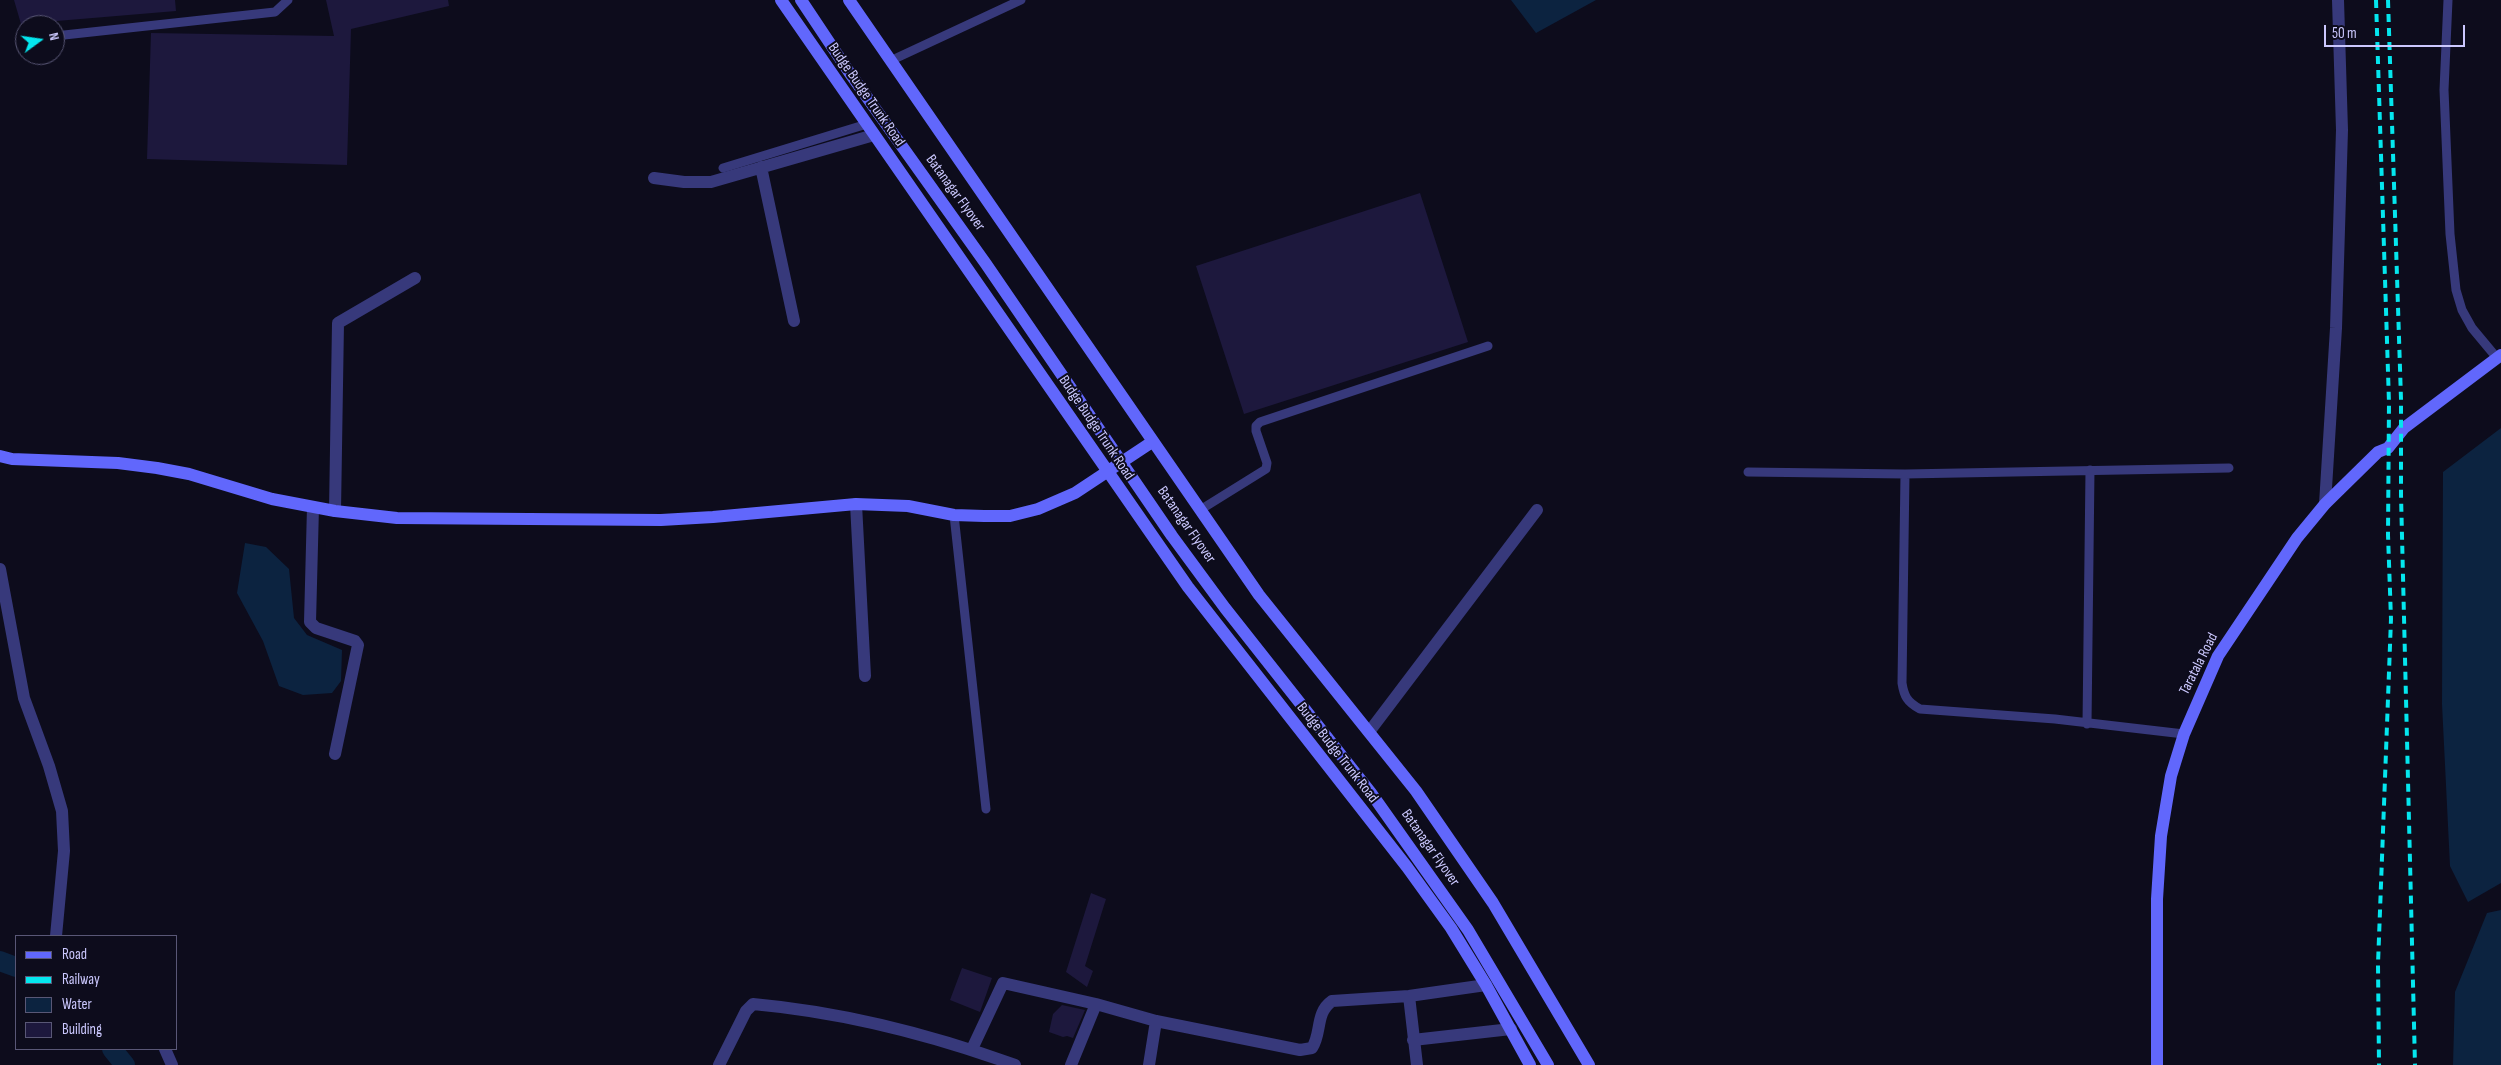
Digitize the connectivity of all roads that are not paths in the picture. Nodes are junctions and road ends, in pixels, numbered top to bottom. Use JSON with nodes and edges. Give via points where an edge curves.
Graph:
{"nodes":[{"id":1,"x":288,"y":0,"type":"edge"},
{"id":2,"x":781,"y":0,"type":"edge"},
{"id":3,"x":801,"y":0,"type":"edge"},
{"id":4,"x":849,"y":0,"type":"edge"},
{"id":5,"x":1021,"y":0,"type":"edge"},
{"id":6,"x":2338,"y":0,"type":"edge"},
{"id":7,"x":2448,"y":0,"type":"edge"},
{"id":8,"x":65,"y":35,"type":"edge"},
{"id":9,"x":890,"y":60,"type":"junction"},
{"id":10,"x":870,"y":129,"type":"junction"},
{"id":11,"x":761,"y":167,"type":"junction"},
{"id":12,"x":723,"y":168,"type":"dead end"},
{"id":13,"x":654,"y":178,"type":"dead end"},
{"id":14,"x":415,"y":278,"type":"dead end"},
{"id":15,"x":794,"y":322,"type":"dead end"},
{"id":16,"x":1488,"y":346,"type":"dead end"},
{"id":17,"x":2499,"y":356,"type":"edge"},
{"id":18,"x":1152,"y":442,"type":"junction"},
{"id":19,"x":0,"y":456,"type":"edge"},
{"id":20,"x":2230,"y":468,"type":"dead end"},
{"id":21,"x":2090,"y":470,"type":"junction"},
{"id":22,"x":1748,"y":472,"type":"dead end"},
{"id":23,"x":1107,"y":473,"type":"junction"},
{"id":24,"x":1905,"y":474,"type":"junction"},
{"id":25,"x":856,"y":504,"type":"junction"},
{"id":26,"x":2325,"y":504,"type":"junction"},
{"id":27,"x":314,"y":507,"type":"junction"},
{"id":28,"x":1200,"y":510,"type":"junction"},
{"id":29,"x":1537,"y":510,"type":"dead end"},
{"id":30,"x":335,"y":511,"type":"junction"},
{"id":31,"x":954,"y":515,"type":"junction"},
{"id":32,"x":0,"y":569,"type":"edge"},
{"id":33,"x":865,"y":676,"type":"dead end"},
{"id":34,"x":2087,"y":724,"type":"junction"},
{"id":35,"x":1369,"y":732,"type":"junction"},
{"id":36,"x":2184,"y":734,"type":"junction"},
{"id":37,"x":335,"y":754,"type":"dead end"},
{"id":38,"x":986,"y":809,"type":"dead end"},
{"id":39,"x":56,"y":935,"type":"edge"},
{"id":40,"x":1486,"y":985,"type":"junction"},
{"id":41,"x":1409,"y":996,"type":"junction"},
{"id":42,"x":1096,"y":1004,"type":"junction"},
{"id":43,"x":1156,"y":1021,"type":"junction"},
{"id":44,"x":1511,"y":1029,"type":"junction"},
{"id":45,"x":1413,"y":1040,"type":"junction"},
{"id":46,"x":972,"y":1049,"type":"junction"},
{"id":47,"x":164,"y":1050,"type":"edge"},
{"id":48,"x":172,"y":1065,"type":"edge"},
{"id":49,"x":718,"y":1065,"type":"edge"},
{"id":50,"x":1015,"y":1065,"type":"edge"},
{"id":51,"x":1071,"y":1065,"type":"edge"},
{"id":52,"x":1149,"y":1065,"type":"edge"},
{"id":53,"x":1417,"y":1065,"type":"edge"},
{"id":54,"x":1530,"y":1065,"type":"edge"},
{"id":55,"x":1548,"y":1065,"type":"edge"},
{"id":56,"x":1589,"y":1065,"type":"edge"},
{"id":57,"x":2157,"y":1065,"type":"edge"}],
"edges":[{"from":1,"to":8,"type":"lane","via":[[274,12]]},
{"from":2,"to":10,"type":"street","name":"Budge Budge Trunk Road"},
{"from":3,"to":55,"type":"street","name":"Batanagar Flyover","bridge":true,"via":[[1172,536],[1370,793],[1468,930]]},
{"from":4,"to":9,"type":"street"},
{"from":5,"to":9,"type":"lane"},
{"from":6,"to":26,"type":"street","via":[[2341,170],[2336,328]]},
{"from":7,"to":17,"type":"lane","via":[[2444,90],[2450,234],[2456,290],[2472,328]]},
{"from":9,"to":18,"type":"street"},
{"from":10,"to":11,"type":"street"},
{"from":10,"to":12,"type":"lane"},
{"from":10,"to":23,"type":"street","name":"Budge Budge Trunk Road"},
{"from":11,"to":13,"type":"street","via":[[711,182]]},
{"from":11,"to":15,"type":"street"},
{"from":14,"to":30,"type":"street","via":[[338,323]]},
{"from":16,"to":28,"type":"lane","via":[[1260,422],[1256,431],[1266,469]]},
{"from":17,"to":26,"type":"street","name":"Taratala Road","via":[[2404,428],[2388,448],[2378,452]]},
{"from":18,"to":23,"type":"street"},
{"from":18,"to":28,"type":"street"},
{"from":19,"to":27,"type":"street","via":[[158,468]]},
{"from":20,"to":21,"type":"lane"},
{"from":21,"to":24,"type":"lane"},
{"from":21,"to":34,"type":"lane"},
{"from":22,"to":24,"type":"lane"},
{"from":23,"to":31,"type":"street","via":[[1075,493],[1038,510],[1010,516]]},
{"from":23,"to":40,"type":"street","name":"Budge Budge Trunk Road","via":[[1188,587],[1407,867],[1451,928]]},
{"from":24,"to":34,"type":"lane","via":[[1902,683],[1909,703],[1920,708]]},
{"from":25,"to":30,"type":"street","via":[[661,520],[397,518]]},
{"from":25,"to":31,"type":"street","via":[[908,506]]},
{"from":25,"to":33,"type":"street"},
{"from":26,"to":36,"type":"street","name":"Taratala Road","via":[[2297,538],[2218,656]]},
{"from":27,"to":30,"type":"street"},
{"from":27,"to":37,"type":"street","via":[[310,622],[316,628],[355,641],[358,645]]},
{"from":28,"to":35,"type":"street","via":[[1260,595]]},
{"from":29,"to":35,"type":"street"},
{"from":31,"to":38,"type":"lane"},
{"from":32,"to":39,"type":"street","via":[[24,698],[62,811],[64,851]]},
{"from":34,"to":36,"type":"lane"},
{"from":35,"to":56,"type":"street","via":[[1416,791],[1493,903]]},
{"from":36,"to":57,"type":"street","name":"Taratala Road","via":[[2171,776],[2161,836],[2157,899]]},
{"from":40,"to":41,"type":"street"},
{"from":40,"to":44,"type":"street","name":"Budge Budge Trunk Road"},
{"from":41,"to":43,"type":"street","via":[[1332,1001],[1321,1014],[1316,1042],[1307,1050]]},
{"from":41,"to":45,"type":"street"},
{"from":42,"to":43,"type":"street"},
{"from":42,"to":46,"type":"street","via":[[1003,983]]},
{"from":42,"to":51,"type":"street"},
{"from":43,"to":52,"type":"street"},
{"from":44,"to":45,"type":"street"},
{"from":44,"to":54,"type":"street","name":"Budge Budge Trunk Road"},
{"from":45,"to":53,"type":"street"},
{"from":46,"to":49,"type":"street","via":[[864,1022],[753,1004],[746,1011]]},
{"from":46,"to":50,"type":"street"},
{"from":47,"to":48,"type":"street"}]}
